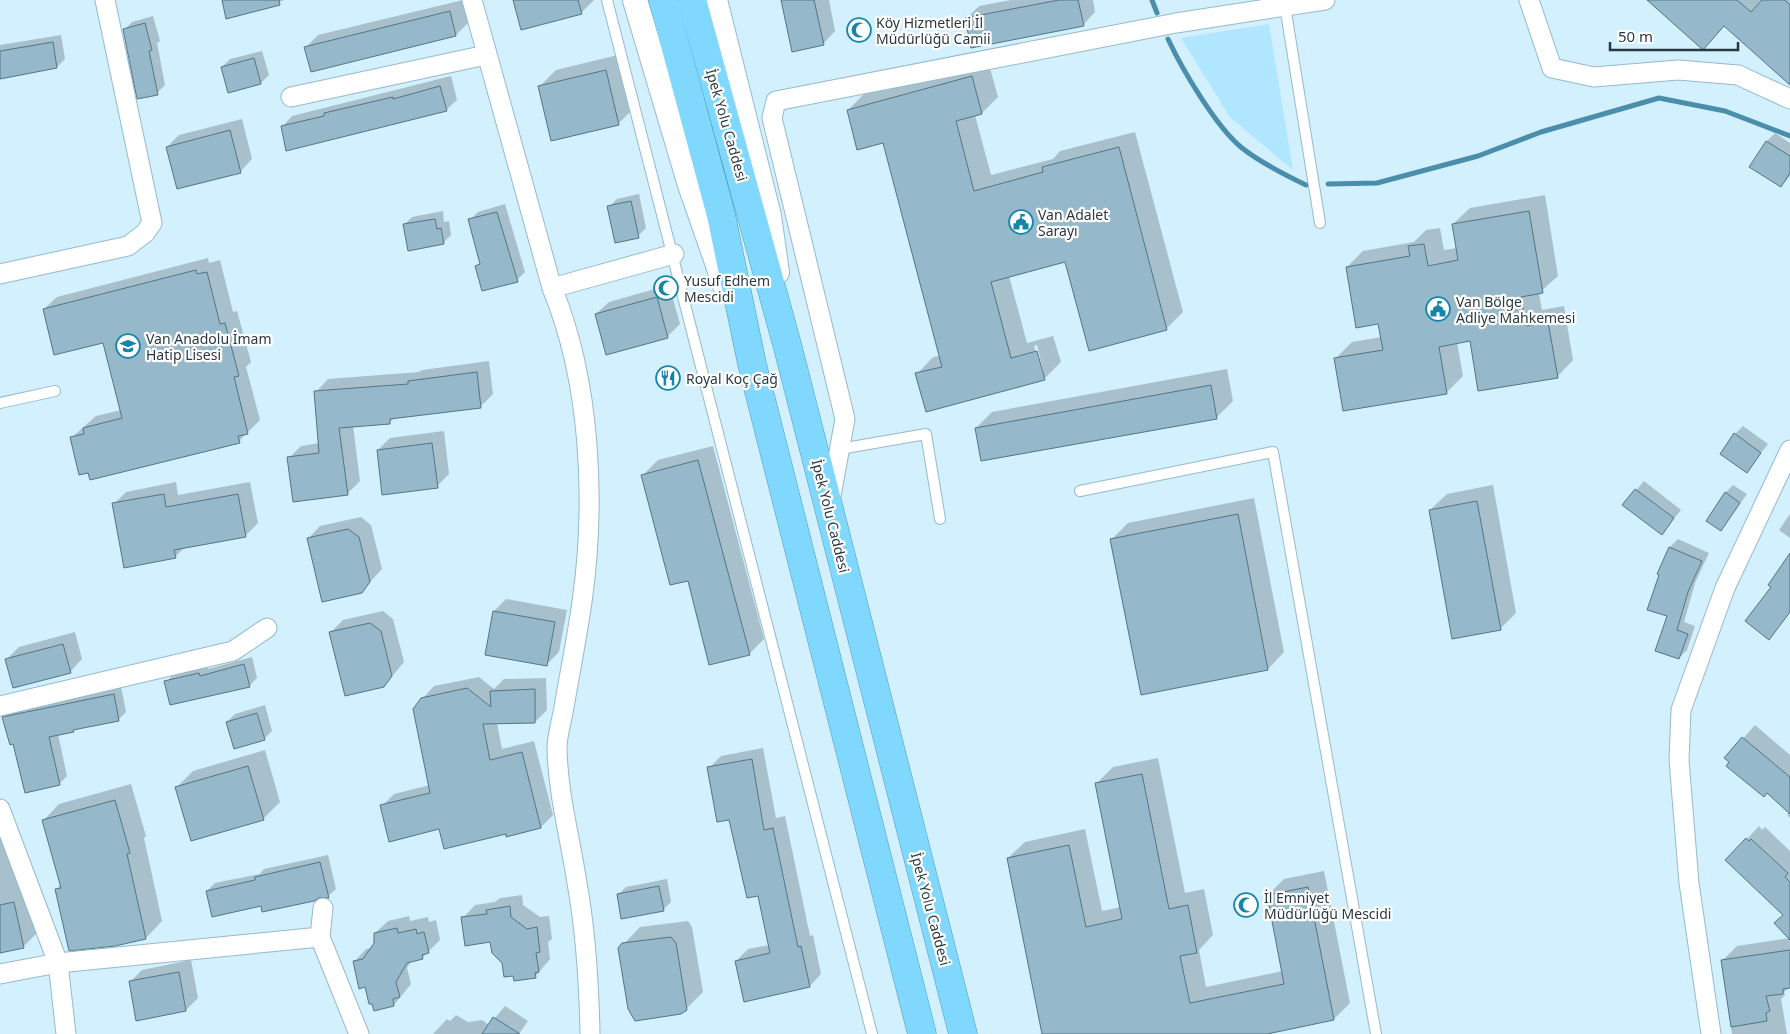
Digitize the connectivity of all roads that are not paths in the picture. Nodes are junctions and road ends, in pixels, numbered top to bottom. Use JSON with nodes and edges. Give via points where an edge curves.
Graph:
{"nodes":[{"id":1,"x":105,"y":0,"type":"edge"},
{"id":2,"x":472,"y":0,"type":"edge"},
{"id":3,"x":607,"y":0,"type":"edge"},
{"id":4,"x":635,"y":0,"type":"edge"},
{"id":5,"x":663,"y":0,"type":"edge"},
{"id":6,"x":692,"y":0,"type":"edge"},
{"id":7,"x":715,"y":0,"type":"edge"},
{"id":8,"x":1325,"y":0,"type":"edge"},
{"id":9,"x":1529,"y":0,"type":"edge"},
{"id":10,"x":1285,"y":6,"type":"junction"},
{"id":11,"x":486,"y":55,"type":"junction"},
{"id":12,"x":291,"y":97,"type":"dead end"},
{"id":13,"x":1790,"y":99,"type":"edge"},
{"id":14,"x":1320,"y":223,"type":"dead end"},
{"id":15,"x":674,"y":254,"type":"junction"},
{"id":16,"x":0,"y":274,"type":"edge"},
{"id":17,"x":552,"y":288,"type":"junction"},
{"id":18,"x":788,"y":348,"type":"junction"},
{"id":19,"x":752,"y":364,"type":"junction"},
{"id":20,"x":55,"y":391,"type":"dead end"},
{"id":21,"x":0,"y":403,"type":"edge"},
{"id":22,"x":840,"y":449,"type":"junction"},
{"id":23,"x":1790,"y":450,"type":"edge"},
{"id":24,"x":1080,"y":491,"type":"dead end"},
{"id":25,"x":829,"y":507,"type":"junction"},
{"id":26,"x":940,"y":519,"type":"dead end"},
{"id":27,"x":267,"y":628,"type":"dead end"},
{"id":28,"x":0,"y":706,"type":"edge"},
{"id":29,"x":0,"y":808,"type":"edge"},
{"id":30,"x":323,"y":908,"type":"dead end"},
{"id":31,"x":320,"y":937,"type":"junction"},
{"id":32,"x":58,"y":963,"type":"junction"},
{"id":33,"x":0,"y":974,"type":"edge"},
{"id":34,"x":66,"y":1034,"type":"edge"},
{"id":35,"x":360,"y":1034,"type":"edge"},
{"id":36,"x":590,"y":1034,"type":"edge"},
{"id":37,"x":872,"y":1034,"type":"edge"},
{"id":38,"x":922,"y":1034,"type":"edge"},
{"id":39,"x":963,"y":1034,"type":"edge"},
{"id":40,"x":1376,"y":1034,"type":"edge"},
{"id":41,"x":1711,"y":1034,"type":"edge"}],
"edges":[{"from":1,"to":16,"type":"street","via":[[152,223],[128,246]]},
{"from":2,"to":11,"type":"street"},
{"from":3,"to":15,"type":"lane"},
{"from":4,"to":19,"type":"street","via":[[690,185]]},
{"from":5,"to":19,"type":"highway","name":"İpek Yolu Caddesi","via":[[721,215]]},
{"from":6,"to":18,"type":"highway","name":"İpek Yolu Caddesi"},
{"from":7,"to":18,"type":"street","via":[[769,216]]},
{"from":8,"to":10,"type":"street"},
{"from":9,"to":13,"type":"street","via":[[1552,68],[1594,77],[1678,70],[1738,75]]},
{"from":10,"to":14,"type":"lane"},
{"from":10,"to":22,"type":"street","via":[[1176,23],[776,101],[772,118],[845,419]]},
{"from":11,"to":12,"type":"street"},
{"from":11,"to":17,"type":"street"},
{"from":15,"to":17,"type":"street"},
{"from":15,"to":37,"type":"lane"},
{"from":17,"to":36,"type":"street","via":[[573,356],[587,426],[590,495],[582,601],[557,746],[561,807],[586,935]]},
{"from":18,"to":25,"type":"highway","name":"İpek Yolu Caddesi"},
{"from":19,"to":38,"type":"highway","name":"İpek Yolu Caddesi"},
{"from":20,"to":21,"type":"lane"},
{"from":22,"to":25,"type":"street"},
{"from":22,"to":26,"type":"lane","via":[[926,434]]},
{"from":23,"to":41,"type":"street","via":[[1725,588],[1681,710],[1679,760],[1689,883]]},
{"from":24,"to":40,"type":"lane","via":[[1273,452]]},
{"from":25,"to":39,"type":"highway","name":"İpek Yolu Caddesi"},
{"from":27,"to":28,"type":"street","via":[[233,651]]},
{"from":29,"to":32,"type":"street"},
{"from":30,"to":31,"type":"street"},
{"from":31,"to":32,"type":"street"},
{"from":31,"to":35,"type":"street"},
{"from":32,"to":33,"type":"street"},
{"from":32,"to":34,"type":"street"}]}
